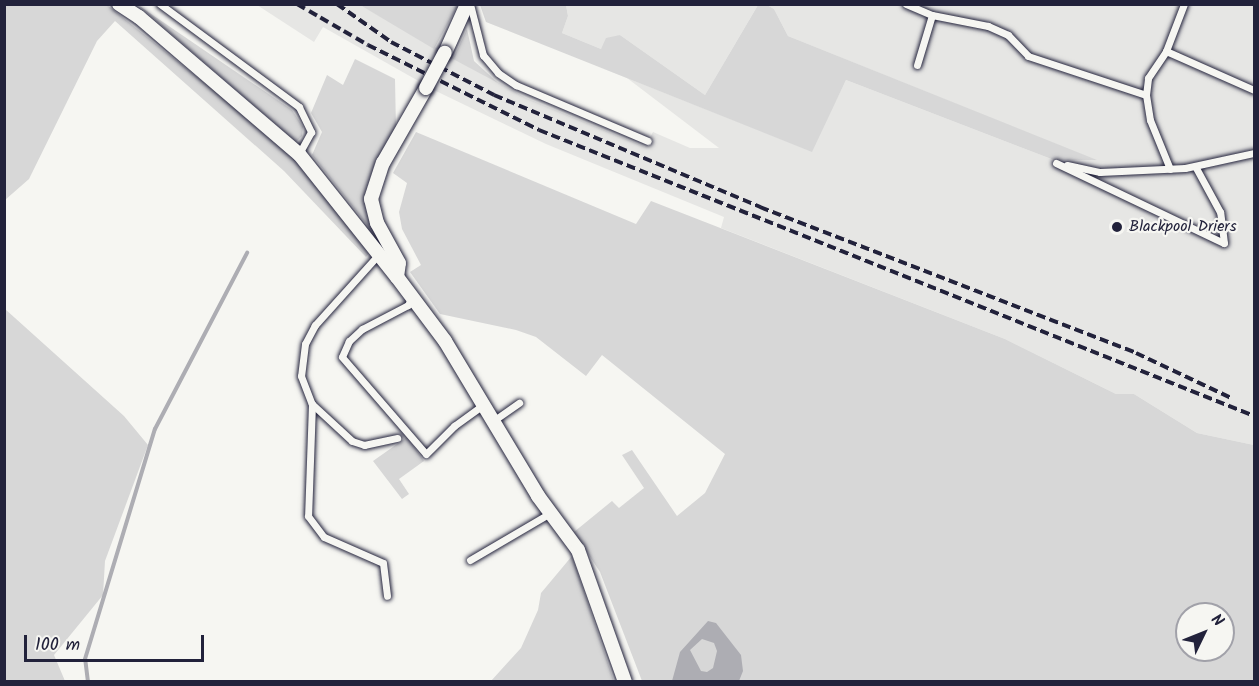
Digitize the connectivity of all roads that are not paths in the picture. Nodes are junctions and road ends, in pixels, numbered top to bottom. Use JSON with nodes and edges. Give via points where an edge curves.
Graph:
{"nodes":[{"id":1,"x":119,"y":4,"type":"edge"},
{"id":2,"x":159,"y":4,"type":"edge"},
{"id":3,"x":469,"y":4,"type":"edge"},
{"id":4,"x":906,"y":4,"type":"edge"},
{"id":5,"x":1184,"y":4,"type":"edge"},
{"id":6,"x":932,"y":15,"type":"junction"},
{"id":7,"x":1166,"y":51,"type":"junction"},
{"id":8,"x":917,"y":65,"type":"dead end"},
{"id":9,"x":1254,"y":90,"type":"edge"},
{"id":10,"x":1146,"y":95,"type":"junction"},
{"id":11,"x":648,"y":141,"type":"dead end"},
{"id":12,"x":1254,"y":153,"type":"edge"},
{"id":13,"x":299,"y":154,"type":"junction"},
{"id":14,"x":1195,"y":166,"type":"junction"},
{"id":15,"x":1170,"y":169,"type":"junction"},
{"id":16,"x":379,"y":254,"type":"junction"},
{"id":17,"x":397,"y":277,"type":"junction"},
{"id":18,"x":412,"y":297,"type":"junction"},
{"id":19,"x":519,"y":403,"type":"dead end"},
{"id":20,"x":312,"y":404,"type":"junction"},
{"id":21,"x":483,"y":405,"type":"junction"},
{"id":22,"x":493,"y":421,"type":"junction"},
{"id":23,"x":397,"y":438,"type":"dead end"},
{"id":24,"x":550,"y":513,"type":"junction"},
{"id":25,"x":470,"y":560,"type":"dead end"},
{"id":26,"x":387,"y":596,"type":"dead end"},
{"id":27,"x":625,"y":681,"type":"edge"}],
"edges":[{"from":1,"to":13,"type":"street"},
{"from":2,"to":13,"type":"lane","via":[[299,107],[311,132]]},
{"from":3,"to":11,"type":"lane","via":[[483,55],[498,73],[516,85]]},
{"from":3,"to":17,"type":"street","bridge":true,"via":[[383,164],[371,199],[377,223],[399,263]]},
{"from":4,"to":6,"type":"lane"},
{"from":5,"to":7,"type":"lane"},
{"from":6,"to":8,"type":"lane"},
{"from":6,"to":10,"type":"lane","via":[[988,26],[1008,35],[1028,56]]},
{"from":7,"to":9,"type":"lane"},
{"from":7,"to":10,"type":"lane","via":[[1148,78]]},
{"from":10,"to":15,"type":"lane","via":[[1150,120]]},
{"from":12,"to":14,"type":"lane"},
{"from":13,"to":16,"type":"street"},
{"from":14,"to":15,"type":"lane"},
{"from":14,"to":15,"type":"lane","via":[[1220,212],[1224,243],[1056,163],[1100,172]]},
{"from":16,"to":17,"type":"street"},
{"from":16,"to":20,"type":"lane","via":[[315,325],[305,344],[301,376]]},
{"from":17,"to":18,"type":"street"},
{"from":18,"to":21,"type":"street","via":[[445,341]]},
{"from":18,"to":21,"type":"lane","via":[[408,304],[362,329],[349,341],[342,357],[426,454]]},
{"from":19,"to":22,"type":"lane"},
{"from":20,"to":23,"type":"lane","via":[[352,441],[364,445]]},
{"from":20,"to":26,"type":"lane","via":[[308,516],[324,537],[383,563]]},
{"from":21,"to":22,"type":"street"},
{"from":22,"to":24,"type":"street"},
{"from":24,"to":25,"type":"lane"},
{"from":24,"to":27,"type":"street","via":[[578,550]]}]}
